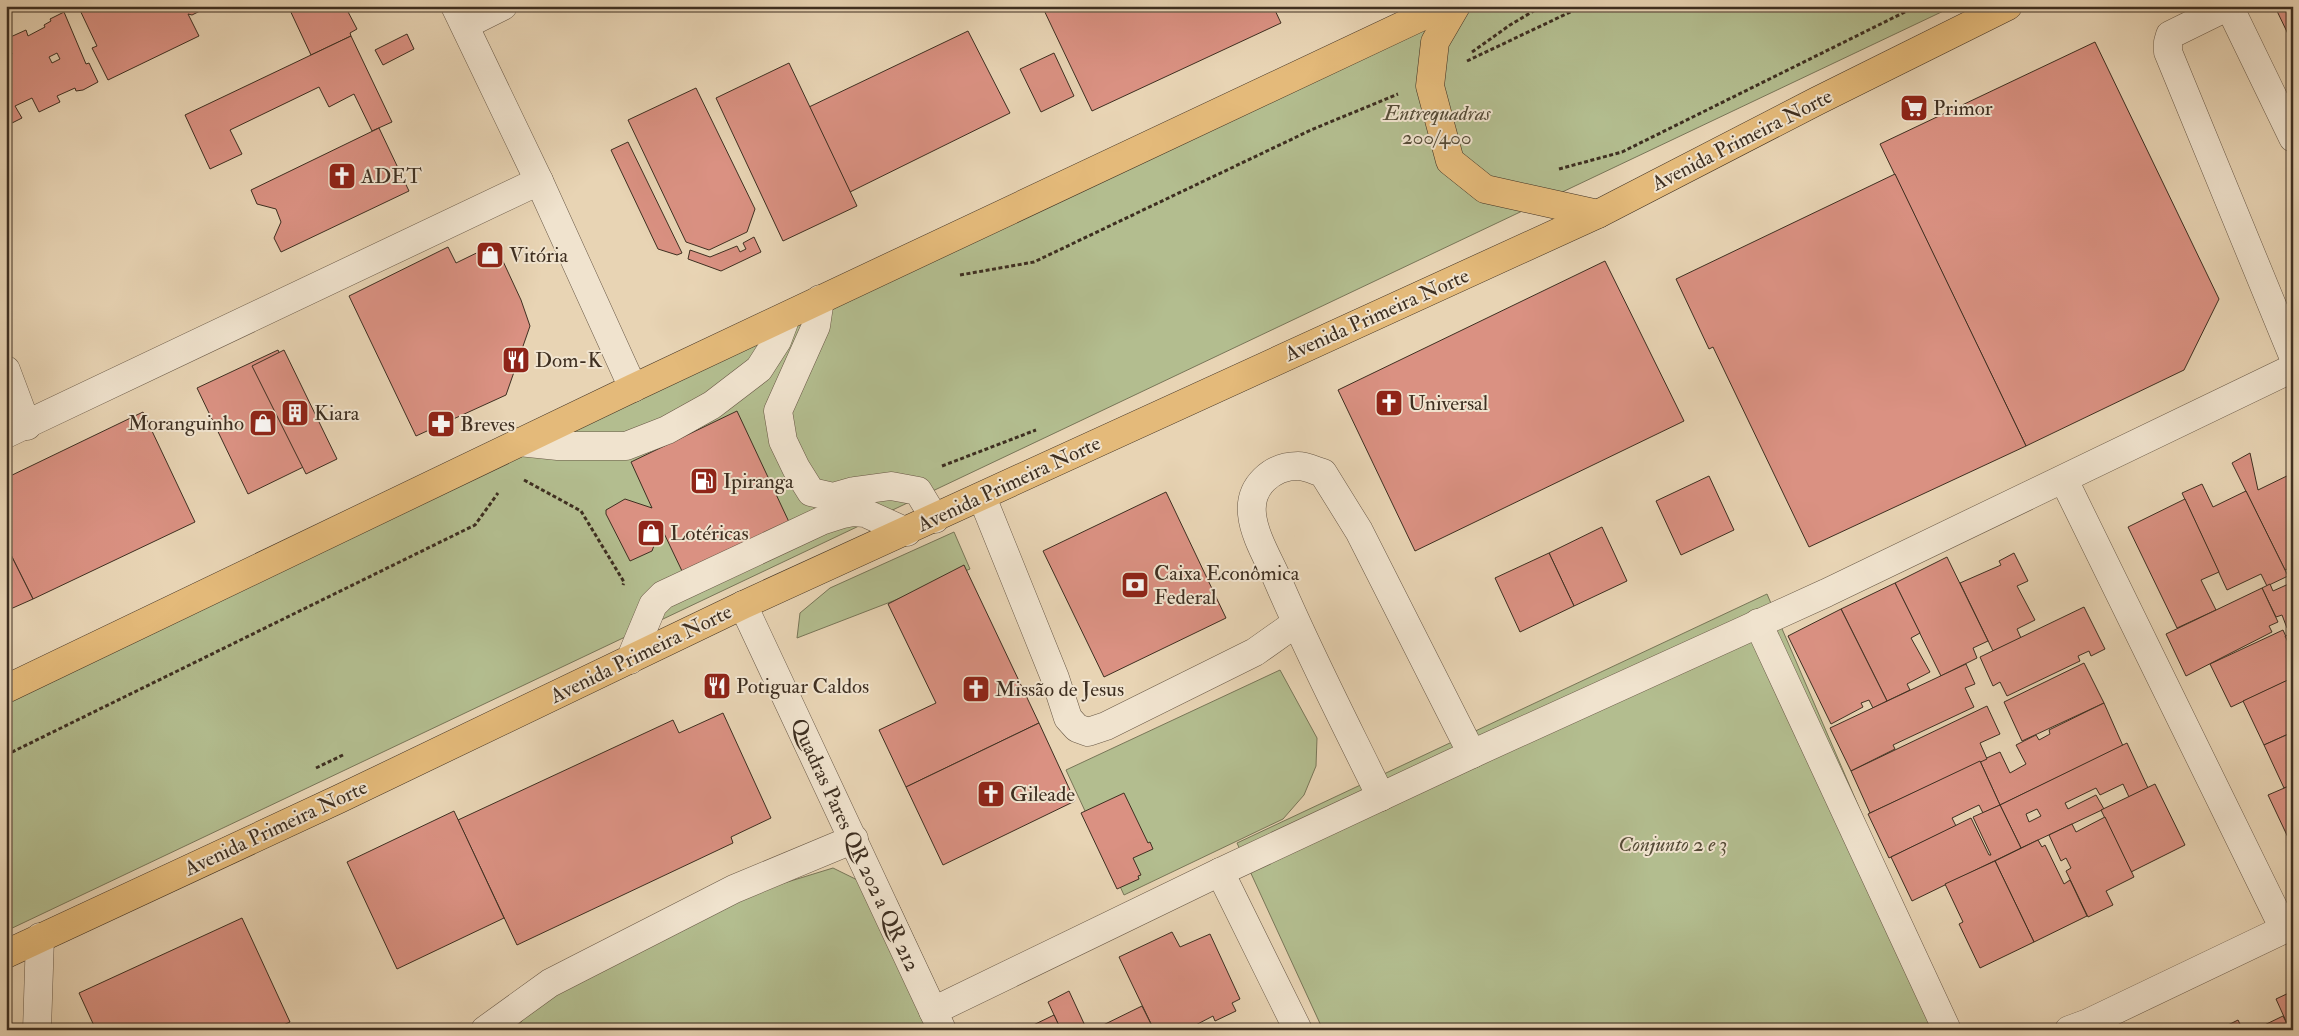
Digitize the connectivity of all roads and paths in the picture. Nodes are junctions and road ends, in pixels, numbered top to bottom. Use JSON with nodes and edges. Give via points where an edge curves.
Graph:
{"nodes":[{"id":1,"x":503,"y":6,"type":"edge"},
{"id":2,"x":1444,"y":6,"type":"edge"},
{"id":3,"x":1456,"y":6,"type":"edge"},
{"id":4,"x":1542,"y":6,"type":"edge"},
{"id":5,"x":1917,"y":6,"type":"edge"},
{"id":6,"x":2008,"y":6,"type":"edge"},
{"id":7,"x":2229,"y":6,"type":"edge"},
{"id":8,"x":460,"y":15,"type":"edge"},
{"id":9,"x":1461,"y":63,"type":"dead end"},
{"id":10,"x":2293,"y":138,"type":"edge"},
{"id":11,"x":1557,"y":169,"type":"dead end"},
{"id":12,"x":539,"y":181,"type":"junction"},
{"id":13,"x":1598,"y":214,"type":"junction"},
{"id":14,"x":820,"y":299,"type":"junction"},
{"id":15,"x":786,"y":317,"type":"junction"},
{"id":16,"x":2293,"y":356,"type":"edge"},
{"id":17,"x":2293,"y":368,"type":"edge"},
{"id":18,"x":6,"y":370,"type":"edge"},
{"id":19,"x":633,"y":388,"type":"junction"},
{"id":20,"x":1043,"y":427,"type":"dead end"},
{"id":21,"x":16,"y":430,"type":"edge"},
{"id":22,"x":520,"y":442,"type":"junction"},
{"id":23,"x":520,"y":478,"type":"dead end"},
{"id":24,"x":2064,"y":480,"type":"junction"},
{"id":25,"x":891,"y":486,"type":"junction"},
{"id":26,"x":811,"y":492,"type":"junction"},
{"id":27,"x":982,"y":497,"type":"junction"},
{"id":28,"x":935,"y":518,"type":"junction"},
{"id":29,"x":821,"y":520,"type":"junction"},
{"id":30,"x":906,"y":532,"type":"junction"},
{"id":31,"x":623,"y":592,"type":"dead end"},
{"id":32,"x":743,"y":605,"type":"junction"},
{"id":33,"x":1296,"y":623,"type":"junction"},
{"id":34,"x":1758,"y":623,"type":"junction"},
{"id":35,"x":630,"y":660,"type":"junction"},
{"id":36,"x":6,"y":689,"type":"edge"},
{"id":37,"x":352,"y":751,"type":"dead end"},
{"id":38,"x":1472,"y":754,"type":"junction"},
{"id":39,"x":316,"y":768,"type":"dead end"},
{"id":40,"x":1381,"y":797,"type":"junction"},
{"id":41,"x":854,"y":840,"type":"junction"},
{"id":42,"x":1220,"y":872,"type":"junction"},
{"id":43,"x":2288,"y":927,"type":"edge"},
{"id":44,"x":40,"y":938,"type":"junction"},
{"id":45,"x":6,"y":954,"type":"edge"},
{"id":46,"x":938,"y":1020,"type":"edge"},
{"id":47,"x":2083,"y":1028,"type":"edge"},
{"id":48,"x":36,"y":1030,"type":"edge"},
{"id":49,"x":485,"y":1030,"type":"edge"},
{"id":50,"x":1298,"y":1030,"type":"edge"},
{"id":51,"x":1947,"y":1030,"type":"edge"}],
"edges":[{"from":1,"to":8,"type":"street"},
{"from":2,"to":14,"type":"main road"},
{"from":3,"to":13,"type":"main road","via":[[1435,42],[1430,86],[1450,161],[1484,189]]},
{"from":4,"to":9,"type":"path","via":[[1476,48]]},
{"from":5,"to":11,"type":"path","via":[[1622,152]]},
{"from":6,"to":13,"type":"main road","name":"Avenida Primeira Norte"},
{"from":7,"to":10,"type":"street"},
{"from":7,"to":16,"type":"street","via":[[2170,35],[2168,52]]},
{"from":8,"to":12,"type":"street"},
{"from":12,"to":19,"type":"street"},
{"from":12,"to":21,"type":"street"},
{"from":13,"to":27,"type":"main road","name":"Avenida Primeira Norte"},
{"from":14,"to":15,"type":"main road"},
{"from":14,"to":26,"type":"street","via":[[816,326],[778,411],[783,441]]},
{"from":15,"to":19,"type":"main road"},
{"from":15,"to":22,"type":"street","via":[[777,341],[759,369],[712,405],[666,430],[626,446],[558,446]]},
{"from":17,"to":24,"type":"street"},
{"from":18,"to":21,"type":"street"},
{"from":19,"to":22,"type":"main road"},
{"from":20,"to":25,"type":"path"},
{"from":22,"to":36,"type":"main road"},
{"from":23,"to":31,"type":"path","via":[[581,511],[624,582]]},
{"from":24,"to":34,"type":"street"},
{"from":24,"to":43,"type":"street"},
{"from":25,"to":26,"type":"street","via":[[854,491],[833,498]]},
{"from":25,"to":28,"type":"street","via":[[918,491]]},
{"from":26,"to":29,"type":"street"},
{"from":27,"to":28,"type":"main road","name":"Avenida Primeira Norte"},
{"from":27,"to":33,"type":"street","via":[[1056,678],[1068,718],[1077,728],[1088,732],[1106,726],[1255,652]]},
{"from":28,"to":30,"type":"main road","name":"Avenida Primeira Norte"},
{"from":29,"to":30,"type":"street","via":[[853,512],[864,513]]},
{"from":29,"to":35,"type":"street","via":[[663,596],[652,605]]},
{"from":30,"to":32,"type":"main road","name":"Avenida Primeira Norte"},
{"from":32,"to":35,"type":"main road","name":"Avenida Primeira Norte"},
{"from":32,"to":41,"type":"street","name":"Quadras Pares QR 202 a QR 212"},
{"from":33,"to":38,"type":"street","via":[[1258,536],[1252,513],[1255,492],[1266,476],[1282,467],[1300,466],[1324,473],[1358,531]]},
{"from":33,"to":40,"type":"street"},
{"from":34,"to":38,"type":"street"},
{"from":34,"to":51,"type":"street"},
{"from":35,"to":44,"type":"main road","name":"Avenida Primeira Norte"},
{"from":37,"to":39,"type":"path"},
{"from":38,"to":40,"type":"street"},
{"from":40,"to":42,"type":"street"},
{"from":41,"to":46,"type":"street","name":"Quadras Pares QR 202 a QR 212"},
{"from":41,"to":49,"type":"street","via":[[734,890],[550,983]]},
{"from":42,"to":46,"type":"street"},
{"from":42,"to":50,"type":"street"},
{"from":43,"to":47,"type":"street"},
{"from":44,"to":45,"type":"main road","name":"Avenida Primeira Norte"},
{"from":44,"to":48,"type":"street"}]}
